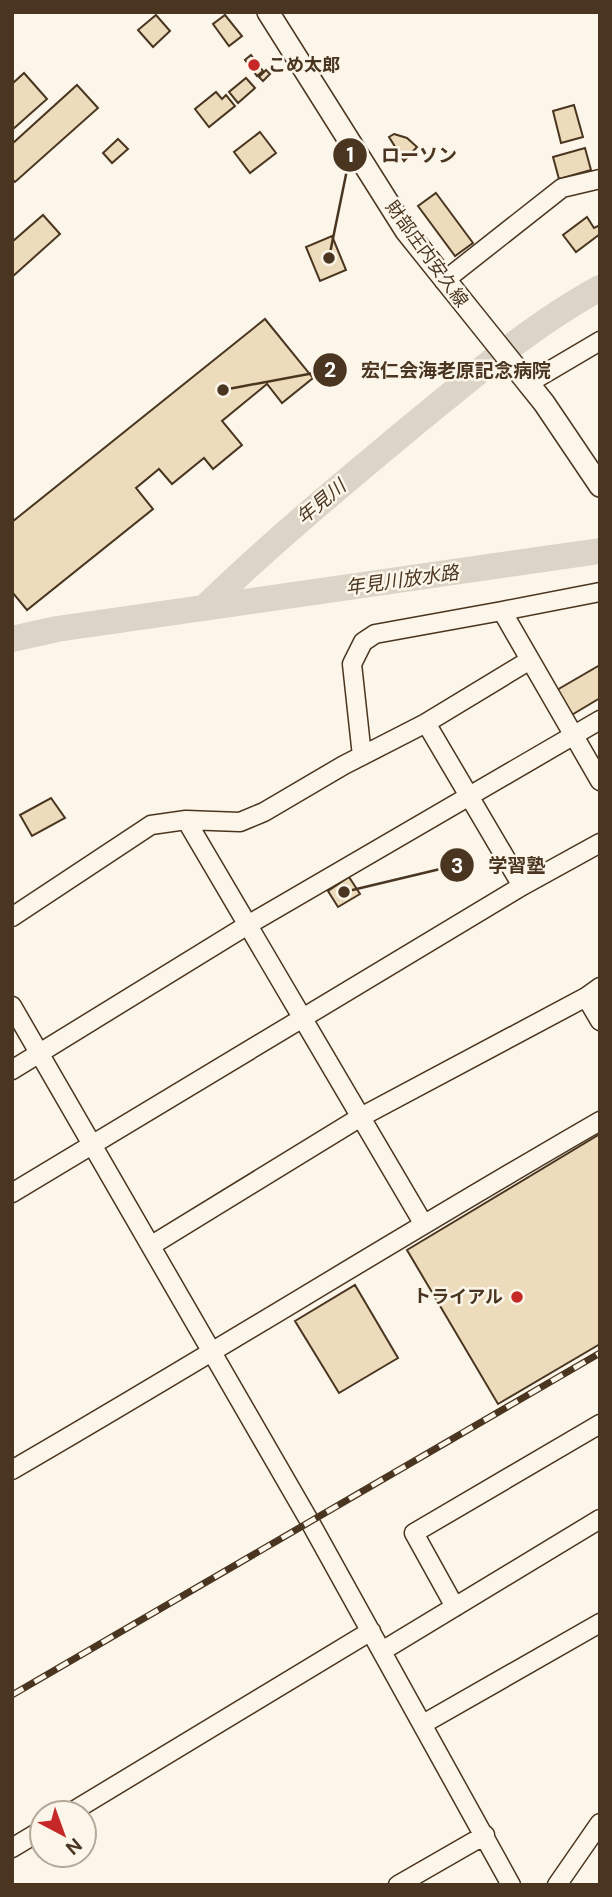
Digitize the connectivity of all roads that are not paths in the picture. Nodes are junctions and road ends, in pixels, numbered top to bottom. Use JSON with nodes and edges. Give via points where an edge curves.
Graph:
{"nodes":[{"id":1,"x":268,"y":12,"type":"edge"},
{"id":2,"x":600,"y":179,"type":"edge"},
{"id":3,"x":444,"y":281,"type":"junction"},
{"id":4,"x":600,"y":341,"type":"edge"},
{"id":5,"x":524,"y":380,"type":"junction"},
{"id":6,"x":600,"y":486,"type":"edge"},
{"id":7,"x":600,"y":592,"type":"edge"},
{"id":8,"x":502,"y":611,"type":"junction"},
{"id":9,"x":530,"y":660,"type":"junction"},
{"id":10,"x":600,"y":720,"type":"edge"},
{"id":11,"x":426,"y":723,"type":"junction"},
{"id":12,"x":573,"y":736,"type":"junction"},
{"id":13,"x":362,"y":756,"type":"junction"},
{"id":14,"x":600,"y":781,"type":"edge"},
{"id":15,"x":470,"y":798,"type":"junction"},
{"id":16,"x":186,"y":820,"type":"junction"},
{"id":17,"x":600,"y":844,"type":"edge"},
{"id":18,"x":522,"y":886,"type":"junction"},
{"id":19,"x":12,"y":917,"type":"edge"},
{"id":20,"x":246,"y":926,"type":"junction"},
{"id":21,"x":593,"y":992,"type":"edge"},
{"id":22,"x":12,"y":1006,"type":"edge"},
{"id":23,"x":299,"y":1017,"type":"junction"},
{"id":24,"x":600,"y":1021,"type":"edge"},
{"id":25,"x":41,"y":1054,"type":"junction"},
{"id":26,"x":12,"y":1070,"type":"edge"},
{"id":27,"x":359,"y":1118,"type":"junction"},
{"id":28,"x":600,"y":1121,"type":"edge"},
{"id":29,"x":93,"y":1144,"type":"junction"},
{"id":30,"x":12,"y":1193,"type":"edge"},
{"id":31,"x":423,"y":1223,"type":"junction"},
{"id":32,"x":152,"y":1245,"type":"junction"},
{"id":33,"x":214,"y":1353,"type":"junction"},
{"id":34,"x":600,"y":1424,"type":"edge"},
{"id":35,"x":12,"y":1470,"type":"edge"},
{"id":36,"x":600,"y":1519,"type":"edge"},
{"id":37,"x":455,"y":1607,"type":"junction"},
{"id":38,"x":600,"y":1623,"type":"edge"},
{"id":39,"x":371,"y":1631,"type":"junction"},
{"id":40,"x":382,"y":1651,"type":"junction"},
{"id":41,"x":423,"y":1724,"type":"junction"},
{"id":42,"x":92,"y":1799,"type":"edge"},
{"id":43,"x":600,"y":1823,"type":"edge"},
{"id":44,"x":485,"y":1835,"type":"junction"},
{"id":45,"x":28,"y":1838,"type":"edge"},
{"id":46,"x":12,"y":1848,"type":"edge"},
{"id":47,"x":398,"y":1885,"type":"edge"},
{"id":48,"x":511,"y":1885,"type":"edge"},
{"id":49,"x":557,"y":1885,"type":"edge"}],
"edges":[{"from":1,"to":3,"type":"main road","name":"財部庄内安久線","via":[[407,231]]},
{"from":2,"to":3,"type":"street","via":[[562,188]]},
{"from":3,"to":5,"type":"main road","name":"財部庄内安久線"},
{"from":4,"to":5,"type":"street"},
{"from":5,"to":6,"type":"main road","name":"財部庄内安久線"},
{"from":7,"to":8,"type":"street"},
{"from":8,"to":9,"type":"street"},
{"from":8,"to":13,"type":"street","via":[[375,634],[363,642],[352,664]]},
{"from":9,"to":11,"type":"street"},
{"from":9,"to":12,"type":"street"},
{"from":10,"to":12,"type":"street"},
{"from":11,"to":13,"type":"street"},
{"from":11,"to":15,"type":"street"},
{"from":12,"to":14,"type":"street"},
{"from":12,"to":15,"type":"street"},
{"from":13,"to":16,"type":"street","via":[[240,822]]},
{"from":15,"to":18,"type":"street"},
{"from":15,"to":20,"type":"street"},
{"from":16,"to":19,"type":"street","via":[[151,825]]},
{"from":16,"to":20,"type":"street"},
{"from":17,"to":18,"type":"street"},
{"from":18,"to":23,"type":"street"},
{"from":20,"to":23,"type":"street"},
{"from":20,"to":25,"type":"street"},
{"from":21,"to":24,"type":"street"},
{"from":21,"to":27,"type":"street"},
{"from":22,"to":25,"type":"street"},
{"from":23,"to":27,"type":"street"},
{"from":23,"to":29,"type":"street"},
{"from":25,"to":26,"type":"street"},
{"from":25,"to":29,"type":"street"},
{"from":27,"to":31,"type":"street"},
{"from":27,"to":32,"type":"street"},
{"from":28,"to":31,"type":"street"},
{"from":29,"to":30,"type":"street"},
{"from":29,"to":32,"type":"street"},
{"from":31,"to":33,"type":"street"},
{"from":32,"to":33,"type":"street"},
{"from":33,"to":35,"type":"street"},
{"from":33,"to":39,"type":"street"},
{"from":34,"to":37,"type":"street","via":[[414,1533]]},
{"from":36,"to":37,"type":"street"},
{"from":37,"to":40,"type":"street"},
{"from":38,"to":41,"type":"street"},
{"from":39,"to":40,"type":"street"},
{"from":39,"to":42,"type":"street"},
{"from":40,"to":41,"type":"street"},
{"from":41,"to":44,"type":"street"},
{"from":43,"to":49,"type":"street"},
{"from":44,"to":47,"type":"street"},
{"from":44,"to":48,"type":"street"},
{"from":45,"to":46,"type":"street"}]}
